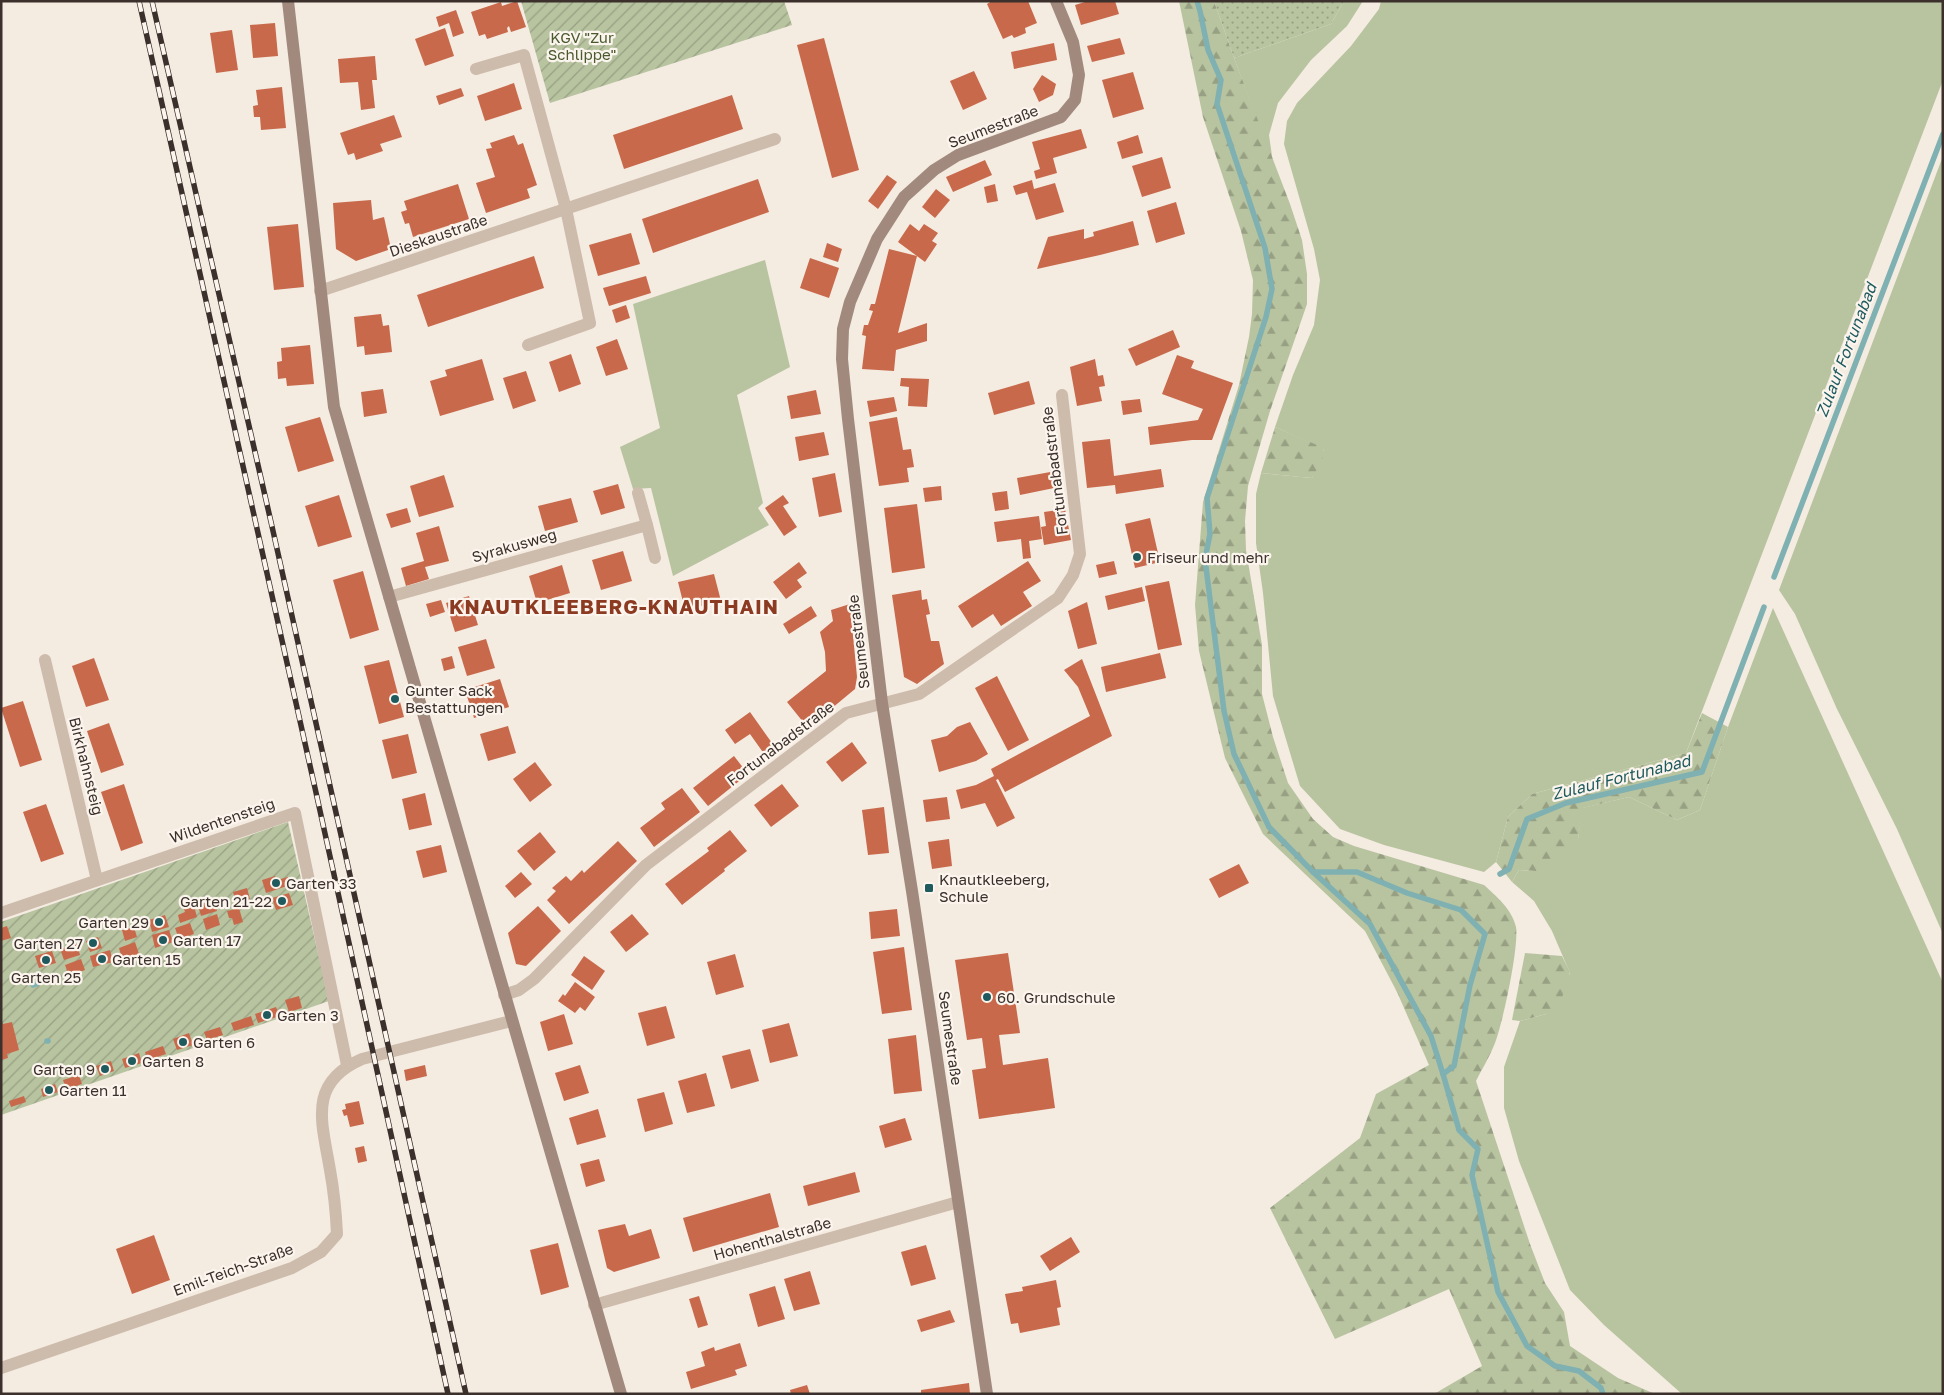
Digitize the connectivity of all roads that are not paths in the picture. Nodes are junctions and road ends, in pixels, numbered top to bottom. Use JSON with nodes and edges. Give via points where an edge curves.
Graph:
{"nodes":[{"id":1,"x":288,"y":1,"type":"edge"},
{"id":2,"x":1056,"y":1,"type":"edge"},
{"id":3,"x":476,"y":69,"type":"dead end"},
{"id":4,"x":775,"y":139,"type":"dead end"},
{"id":5,"x":566,"y":209,"type":"junction"},
{"id":6,"x":320,"y":291,"type":"junction"},
{"id":7,"x":528,"y":344,"type":"dead end"},
{"id":8,"x":1062,"y":395,"type":"dead end"},
{"id":9,"x":638,"y":493,"type":"dead end"},
{"id":10,"x":647,"y":524,"type":"junction"},
{"id":11,"x":655,"y":558,"type":"dead end"},
{"id":12,"x":389,"y":597,"type":"junction"},
{"id":13,"x":44,"y":660,"type":"dead end"},
{"id":14,"x":882,"y":703,"type":"junction"},
{"id":15,"x":97,"y":880,"type":"junction"},
{"id":16,"x":1,"y":913,"type":"edge"},
{"id":17,"x":504,"y":995,"type":"junction"},
{"id":18,"x":511,"y":1021,"type":"junction"},
{"id":19,"x":347,"y":1065,"type":"junction"},
{"id":20,"x":958,"y":1202,"type":"junction"},
{"id":21,"x":594,"y":1305,"type":"junction"},
{"id":22,"x":1,"y":1368,"type":"edge"},
{"id":23,"x":621,"y":1394,"type":"edge"},
{"id":24,"x":987,"y":1394,"type":"edge"}],
"edges":[{"from":1,"to":6,"type":"street"},
{"from":2,"to":14,"type":"street","name":"Seumestraße","via":[[1070,35],[1079,75],[1075,100],[1061,117],[958,155],[934,170],[904,197],[877,239],[850,302],[843,329],[842,359],[848,419]]},
{"from":3,"to":5,"type":"street","via":[[524,54]]},
{"from":4,"to":5,"type":"street","name":"Dieskaustraße"},
{"from":5,"to":6,"type":"street","name":"Dieskaustraße"},
{"from":5,"to":7,"type":"street","via":[[590,323]]},
{"from":6,"to":12,"type":"street","via":[[334,407]]},
{"from":8,"to":14,"type":"street","name":"Fortunabadstraße","via":[[1080,554],[1073,575],[1058,598],[919,694]]},
{"from":9,"to":10,"type":"street"},
{"from":10,"to":11,"type":"street"},
{"from":10,"to":12,"type":"street","name":"Syrakusweg"},
{"from":12,"to":17,"type":"street"},
{"from":13,"to":15,"type":"street","name":"Birkhahnsteig"},
{"from":14,"to":17,"type":"street","name":"Fortunabadstraße","via":[[846,713],[646,865],[534,979],[519,990]]},
{"from":14,"to":20,"type":"street","name":"Seumestraße"},
{"from":15,"to":16,"type":"street","name":"Wildentensteig"},
{"from":15,"to":19,"type":"street","name":"Wildentensteig","via":[[295,813]]},
{"from":17,"to":18,"type":"street"},
{"from":18,"to":19,"type":"street","name":"Emil-Teich-Straße"},
{"from":18,"to":21,"type":"street"},
{"from":19,"to":22,"type":"street","name":"Emil-Teich-Straße","via":[[335,1075],[320,1114],[336,1202],[337,1234],[321,1252],[292,1268]]},
{"from":20,"to":21,"type":"street","name":"Hohenthalstraße"},
{"from":20,"to":24,"type":"street","name":"Seumestraße"},
{"from":21,"to":23,"type":"street"}]}
